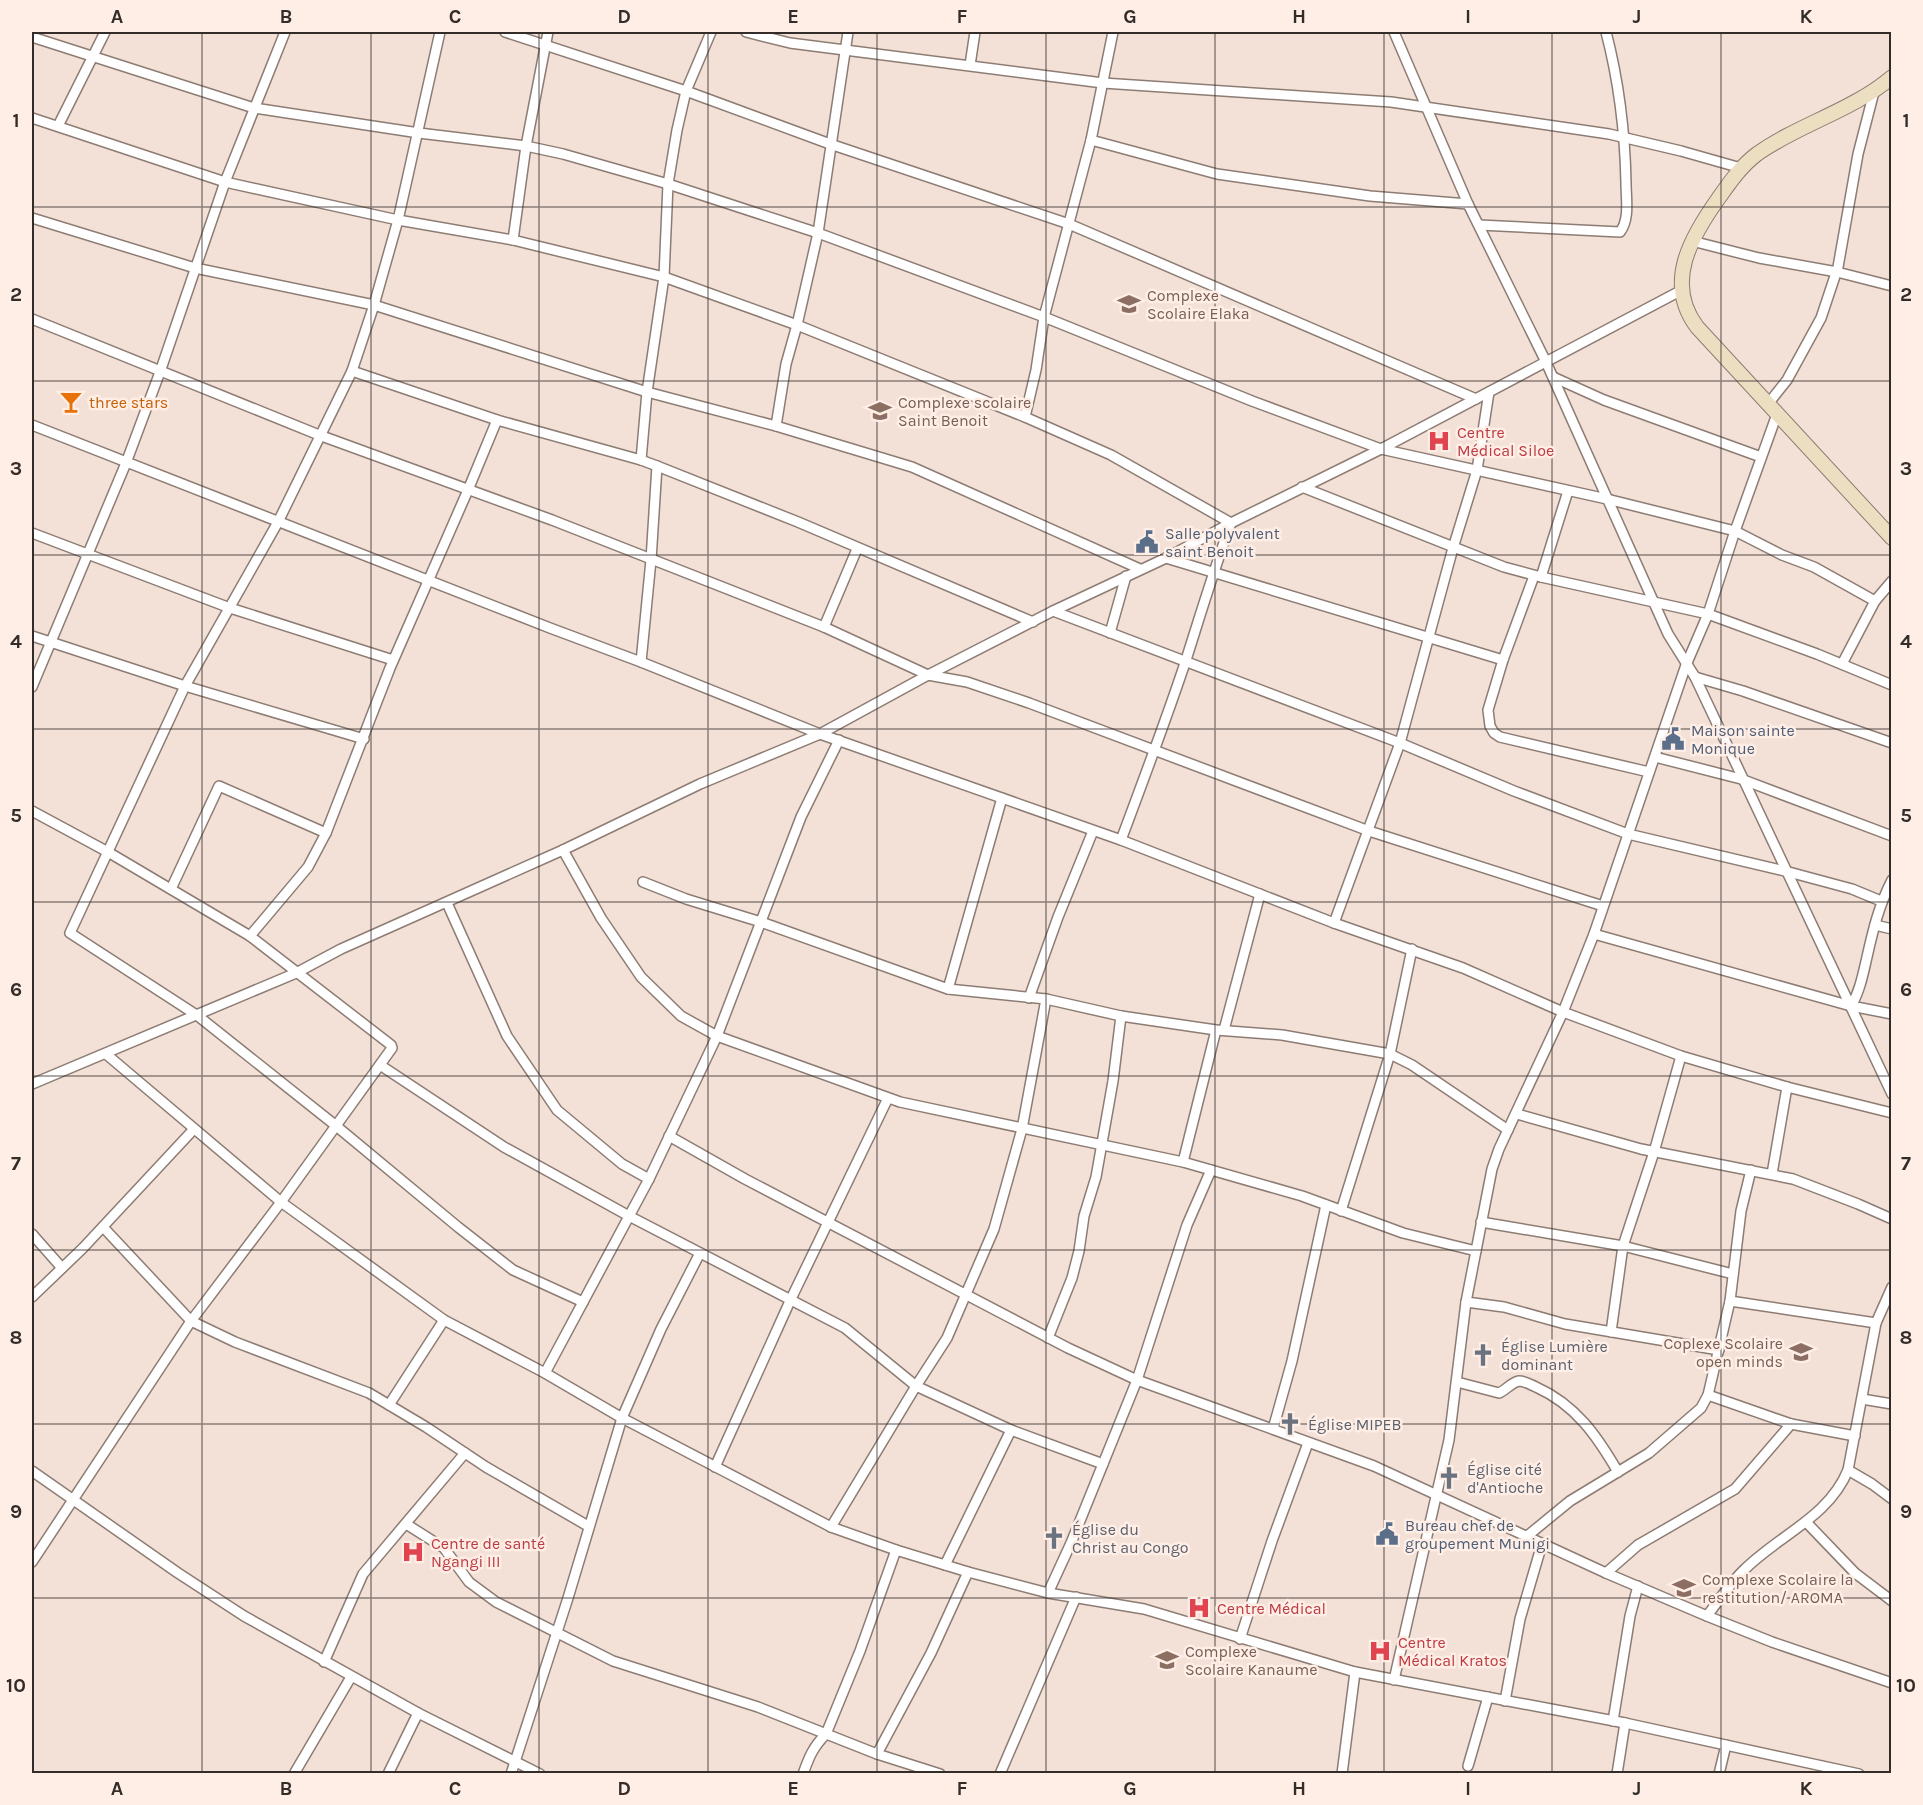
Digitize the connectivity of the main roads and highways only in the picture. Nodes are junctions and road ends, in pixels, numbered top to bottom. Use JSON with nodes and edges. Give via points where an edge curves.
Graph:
{"nodes":[{"id":1,"x":1892,"y":77,"type":"edge"},
{"id":2,"x":1892,"y":538,"type":"edge"}],
"edges":[{"from":1,"to":2,"type":"main road","via":[[1874,92],[1780,140],[1741,168],[1713,205],[1682,268],[1682,290],[1689,316],[1697,327]]}]}
